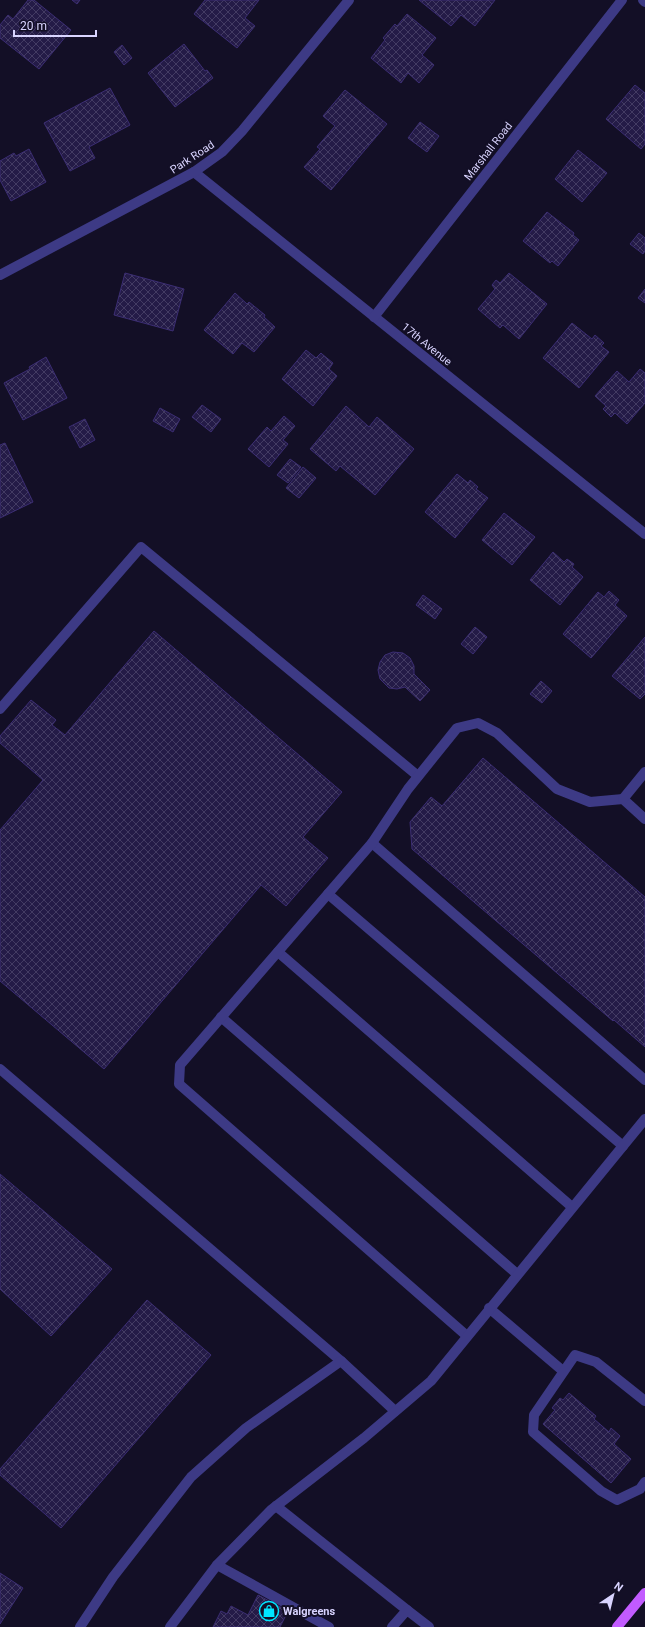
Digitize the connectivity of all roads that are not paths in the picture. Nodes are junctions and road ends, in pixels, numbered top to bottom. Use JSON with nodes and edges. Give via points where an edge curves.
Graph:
{"nodes":[{"id":1,"x":349,"y":0,"type":"edge"},
{"id":2,"x":622,"y":0,"type":"edge"},
{"id":3,"x":194,"y":172,"type":"junction"},
{"id":4,"x":0,"y":275,"type":"edge"},
{"id":5,"x":374,"y":317,"type":"junction"},
{"id":6,"x":645,"y":534,"type":"edge"},
{"id":7,"x":0,"y":709,"type":"edge"},
{"id":8,"x":645,"y":772,"type":"edge"},
{"id":9,"x":418,"y":776,"type":"junction"},
{"id":10,"x":622,"y":799,"type":"junction"},
{"id":11,"x":645,"y":819,"type":"edge"},
{"id":12,"x":372,"y":843,"type":"junction"},
{"id":13,"x":328,"y":894,"type":"junction"},
{"id":14,"x":278,"y":952,"type":"junction"},
{"id":15,"x":221,"y":1017,"type":"junction"},
{"id":16,"x":0,"y":1069,"type":"edge"},
{"id":17,"x":645,"y":1080,"type":"edge"},
{"id":18,"x":645,"y":1119,"type":"edge"},
{"id":19,"x":623,"y":1146,"type":"junction"},
{"id":20,"x":572,"y":1207,"type":"junction"},
{"id":21,"x":517,"y":1274,"type":"junction"},
{"id":22,"x":489,"y":1308,"type":"junction"},
{"id":23,"x":467,"y":1336,"type":"junction"},
{"id":24,"x":341,"y":1362,"type":"junction"},
{"id":25,"x":563,"y":1371,"type":"junction"},
{"id":26,"x":645,"y":1401,"type":"edge"},
{"id":27,"x":395,"y":1411,"type":"junction"},
{"id":28,"x":643,"y":1488,"type":"edge"},
{"id":29,"x":276,"y":1506,"type":"junction"},
{"id":30,"x":217,"y":1565,"type":"junction"},
{"id":31,"x":645,"y":1593,"type":"edge"},
{"id":32,"x":407,"y":1610,"type":"junction"},
{"id":33,"x":80,"y":1627,"type":"edge"},
{"id":34,"x":170,"y":1627,"type":"edge"},
{"id":35,"x":329,"y":1627,"type":"edge"},
{"id":36,"x":392,"y":1627,"type":"edge"},
{"id":37,"x":429,"y":1627,"type":"edge"},
{"id":38,"x":617,"y":1627,"type":"edge"}],
"edges":[{"from":1,"to":3,"type":"street","name":"Park Road","via":[[242,131],[222,152]]},
{"from":2,"to":5,"type":"street","name":"Marshall Road"},
{"from":3,"to":4,"type":"street","name":"Park Road"},
{"from":3,"to":5,"type":"street","name":"17th Avenue"},
{"from":5,"to":6,"type":"street","name":"17th Avenue"},
{"from":7,"to":9,"type":"street","via":[[140,547]]},
{"from":8,"to":10,"type":"street"},
{"from":9,"to":10,"type":"street","via":[[457,728],[478,723],[497,733],[557,789],[590,802]]},
{"from":9,"to":12,"type":"street"},
{"from":10,"to":11,"type":"street"},
{"from":12,"to":13,"type":"street"},
{"from":12,"to":17,"type":"street"},
{"from":13,"to":14,"type":"street"},
{"from":13,"to":19,"type":"street"},
{"from":14,"to":15,"type":"street"},
{"from":14,"to":20,"type":"street"},
{"from":15,"to":21,"type":"street"},
{"from":15,"to":23,"type":"street","via":[[180,1065],[179,1084]]},
{"from":16,"to":24,"type":"street"},
{"from":18,"to":19,"type":"street"},
{"from":19,"to":20,"type":"street"},
{"from":20,"to":21,"type":"street"},
{"from":21,"to":22,"type":"street"},
{"from":22,"to":23,"type":"street"},
{"from":22,"to":25,"type":"street"},
{"from":23,"to":27,"type":"street","via":[[431,1381]]},
{"from":24,"to":27,"type":"street"},
{"from":24,"to":33,"type":"street","via":[[246,1428],[191,1477],[113,1577]]},
{"from":25,"to":26,"type":"street","via":[[575,1355],[596,1362]]},
{"from":25,"to":28,"type":"street","via":[[534,1416],[533,1432],[601,1490],[617,1500]]},
{"from":27,"to":29,"type":"street"},
{"from":29,"to":30,"type":"street"},
{"from":29,"to":32,"type":"street"},
{"from":30,"to":34,"type":"street"},
{"from":30,"to":35,"type":"street"},
{"from":31,"to":38,"type":"main road"},
{"from":32,"to":36,"type":"street"},
{"from":32,"to":37,"type":"street"}]}
